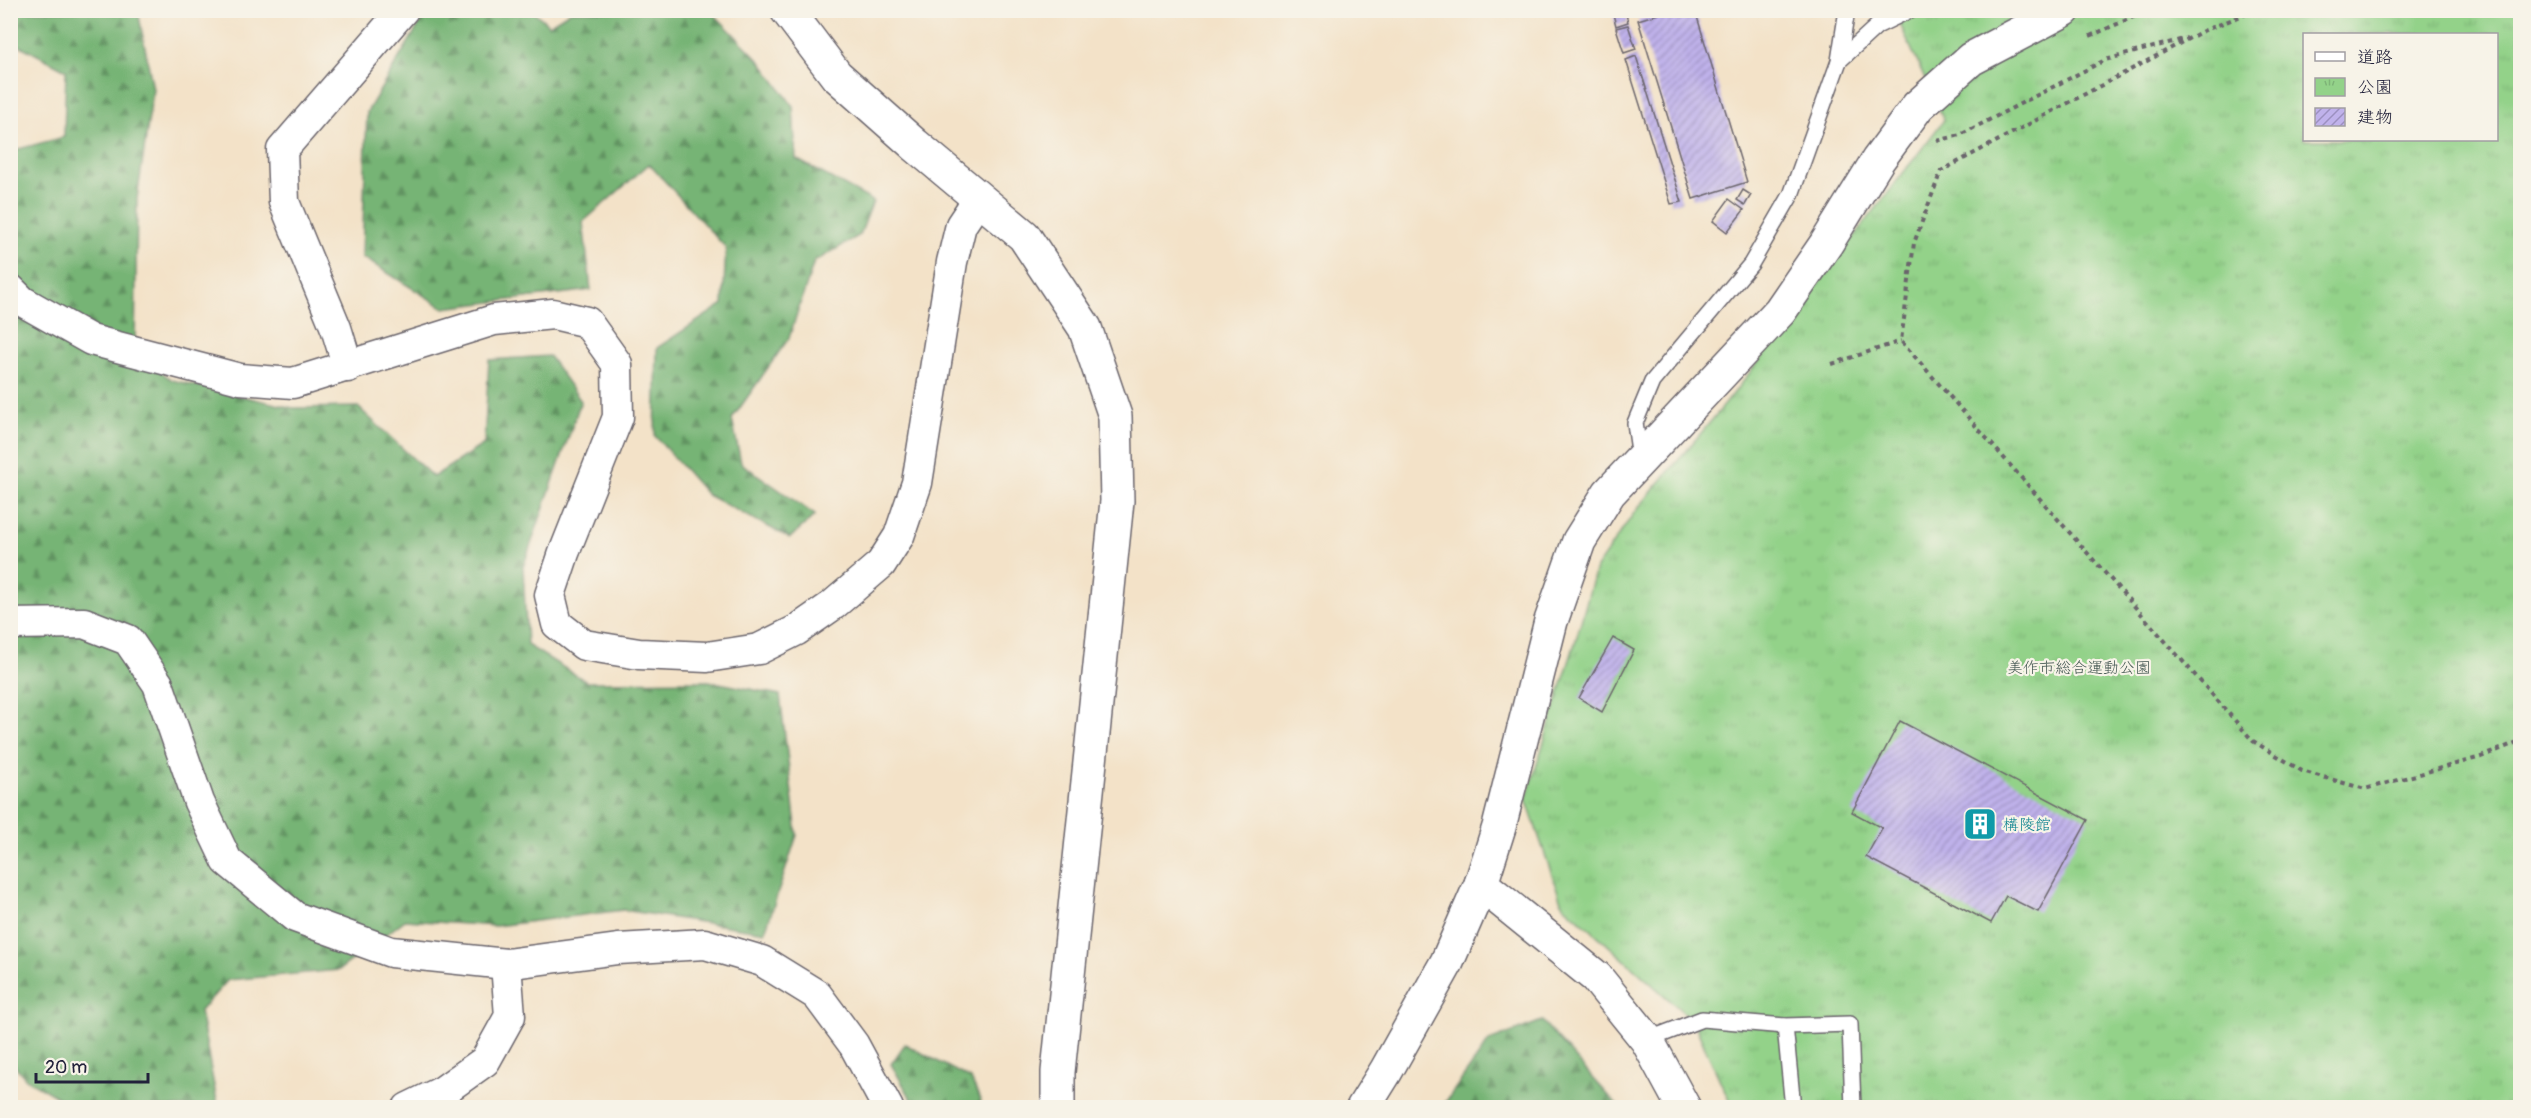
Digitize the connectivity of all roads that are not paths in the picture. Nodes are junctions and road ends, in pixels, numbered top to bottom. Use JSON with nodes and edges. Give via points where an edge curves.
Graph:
{"nodes":[{"id":1,"x":403,"y":10,"type":"edge"},
{"id":2,"x":786,"y":10,"type":"edge"},
{"id":3,"x":1847,"y":10,"type":"edge"},
{"id":4,"x":1910,"y":10,"type":"edge"},
{"id":5,"x":2064,"y":10,"type":"edge"},
{"id":6,"x":1839,"y":61,"type":"junction"},
{"id":7,"x":979,"y":198,"type":"junction"},
{"id":8,"x":10,"y":289,"type":"edge"},
{"id":9,"x":348,"y":368,"type":"junction"},
{"id":10,"x":1640,"y":458,"type":"junction"},
{"id":11,"x":10,"y":624,"type":"edge"},
{"id":12,"x":1481,"y":884,"type":"junction"},
{"id":13,"x":506,"y":964,"type":"junction"},
{"id":14,"x":1785,"y":1026,"type":"junction"},
{"id":15,"x":1647,"y":1040,"type":"junction"},
{"id":16,"x":408,"y":1107,"type":"edge"},
{"id":17,"x":888,"y":1107,"type":"edge"},
{"id":18,"x":1058,"y":1107,"type":"edge"},
{"id":19,"x":1363,"y":1107,"type":"edge"},
{"id":20,"x":1684,"y":1107,"type":"edge"},
{"id":21,"x":1793,"y":1107,"type":"edge"},
{"id":22,"x":1853,"y":1107,"type":"edge"}],
"edges":[{"from":1,"to":9,"type":"street","via":[[282,150],[284,202],[336,328]]},
{"from":2,"to":7,"type":"street","via":[[836,75]]},
{"from":3,"to":6,"type":"lane"},
{"from":4,"to":6,"type":"lane","via":[[1877,26]]},
{"from":5,"to":10,"type":"street","via":[[1971,59],[1918,106],[1878,160],[1780,311]]},
{"from":6,"to":10,"type":"lane","via":[[1791,195],[1757,254],[1652,382],[1635,423]]},
{"from":7,"to":9,"type":"street","via":[[961,225],[952,262],[917,483],[899,536],[881,564],[833,606],[759,649],[706,657],[639,654],[584,645],[557,624],[550,595],[618,417],[617,364],[587,322],[553,314],[494,320]]},
{"from":7,"to":18,"type":"street","via":[[1024,236],[1085,328],[1115,417],[1118,501],[1058,1072]]},
{"from":8,"to":9,"type":"street","via":[[22,301],[91,340],[240,379],[293,383]]},
{"from":10,"to":12,"type":"street","via":[[1609,493],[1579,541],[1551,621]]},
{"from":11,"to":13,"type":"street","via":[[84,623],[128,640],[158,684],[199,802],[227,861],[296,917],[391,952]]},
{"from":12,"to":15,"type":"street","via":[[1596,977]]},
{"from":12,"to":19,"type":"street","via":[[1447,962]]},
{"from":13,"to":16,"type":"street","via":[[510,1016],[485,1061],[443,1091]]},
{"from":13,"to":17,"type":"street","via":[[618,949],[705,944],[762,961],[817,995],[854,1045]]},
{"from":14,"to":15,"type":"lane","via":[[1702,1019]]},
{"from":14,"to":21,"type":"lane"},
{"from":14,"to":22,"type":"lane","via":[[1850,1023]]},
{"from":15,"to":20,"type":"street"}]}
